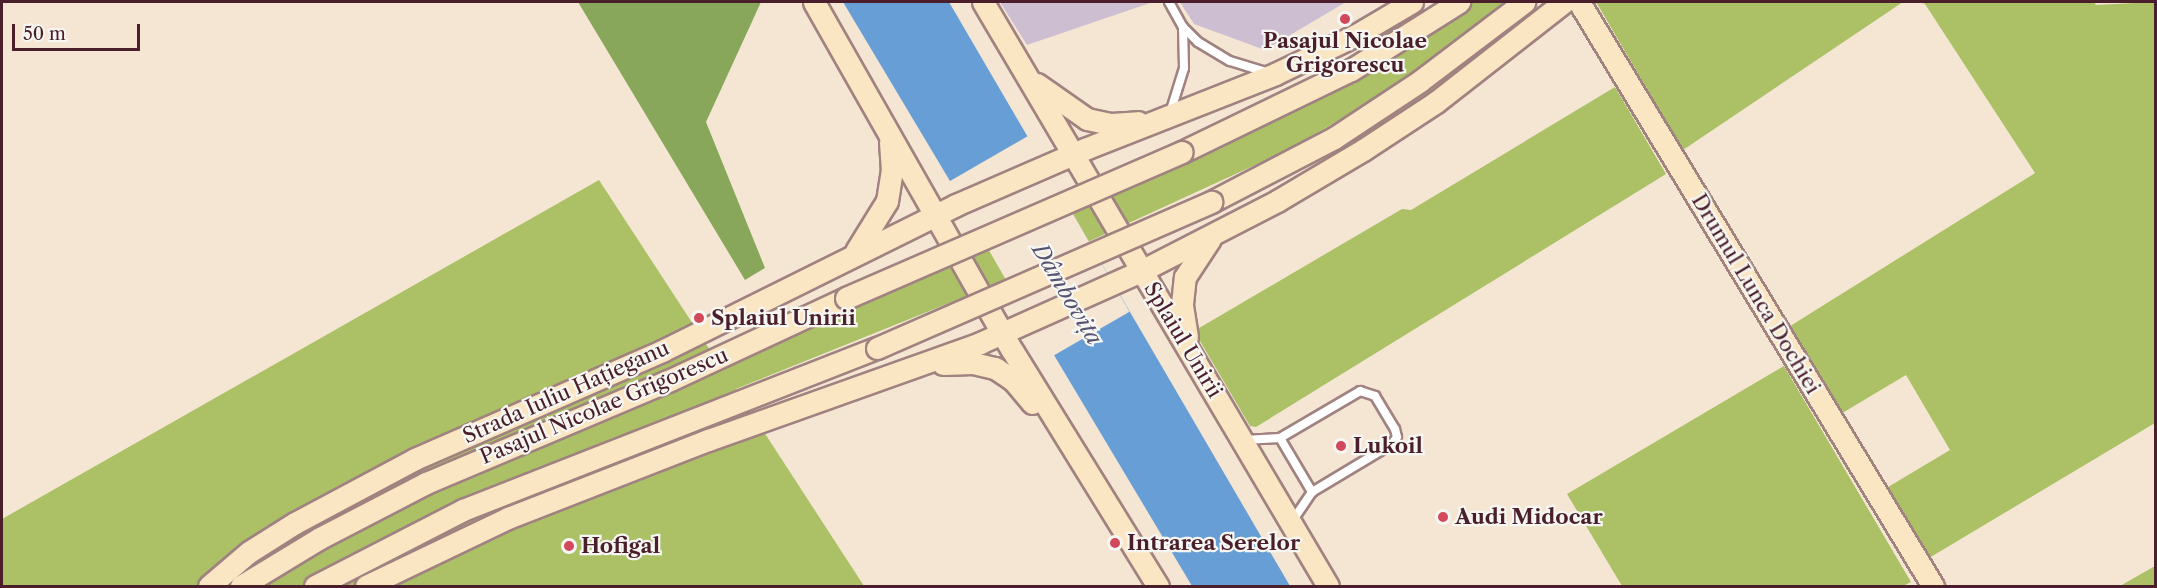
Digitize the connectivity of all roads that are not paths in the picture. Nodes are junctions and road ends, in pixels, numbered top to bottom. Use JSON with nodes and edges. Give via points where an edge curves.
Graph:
{"nodes":[{"id":1,"x":814,"y":2,"type":"edge"},
{"id":2,"x":983,"y":2,"type":"edge"},
{"id":3,"x":1169,"y":2,"type":"edge"},
{"id":4,"x":1412,"y":2,"type":"edge"},
{"id":5,"x":1458,"y":2,"type":"edge"},
{"id":6,"x":1524,"y":2,"type":"edge"},
{"id":7,"x":1564,"y":2,"type":"edge"},
{"id":8,"x":1579,"y":2,"type":"edge"},
{"id":9,"x":1183,"y":27,"type":"junction"},
{"id":10,"x":1275,"y":74,"type":"junction"},
{"id":11,"x":1026,"y":75,"type":"junction"},
{"id":12,"x":1168,"y":117,"type":"junction"},
{"id":13,"x":890,"y":136,"type":"junction"},
{"id":14,"x":1073,"y":154,"type":"junction"},
{"id":15,"x":934,"y":216,"type":"junction"},
{"id":16,"x":1216,"y":233,"type":"junction"},
{"id":17,"x":852,"y":256,"type":"junction"},
{"id":18,"x":1142,"y":271,"type":"junction"},
{"id":19,"x":1003,"y":334,"type":"junction"},
{"id":20,"x":1190,"y":350,"type":"junction"},
{"id":21,"x":919,"y":367,"type":"junction"},
{"id":22,"x":1280,"y":438,"type":"junction"},
{"id":23,"x":1243,"y":440,"type":"junction"},
{"id":24,"x":1070,"y":446,"type":"junction"},
{"id":25,"x":1312,"y":492,"type":"junction"},
{"id":26,"x":1292,"y":523,"type":"junction"},
{"id":27,"x":209,"y":586,"type":"edge"},
{"id":28,"x":241,"y":586,"type":"edge"},
{"id":29,"x":315,"y":586,"type":"edge"},
{"id":30,"x":366,"y":586,"type":"edge"},
{"id":31,"x":1158,"y":586,"type":"edge"},
{"id":32,"x":1329,"y":586,"type":"edge"},
{"id":33,"x":1933,"y":586,"type":"edge"}],
"edges":[{"from":1,"to":13,"type":"main road"},
{"from":2,"to":11,"type":"main road","name":"Splaiul Unirii"},
{"from":3,"to":9,"type":"lane"},
{"from":4,"to":10,"type":"main road","name":"Strada Iuliu Hațieganu","via":[[1356,35]]},
{"from":5,"to":28,"type":"main road","name":"Pasajul Nicolae Grigorescu","bridge":true,"via":[[1351,70],[1182,152],[846,298],[668,381],[426,483],[320,538]]},
{"from":6,"to":29,"type":"main road","name":"Pasajul Nicolae Grigorescu","bridge":true,"via":[[1420,81],[1343,132],[1211,202],[877,348],[463,510]]},
{"from":7,"to":16,"type":"main road","via":[[1387,135],[1308,184]]},
{"from":8,"to":33,"type":"main road","name":"Drumul Lunca Dochiei"},
{"from":9,"to":10,"type":"lane","via":[[1214,53]]},
{"from":9,"to":12,"type":"lane","via":[[1184,68]]},
{"from":10,"to":12,"type":"main road","name":"Strada Iuliu Hațieganu"},
{"from":11,"to":12,"type":"main road","via":[[1068,107],[1098,122]]},
{"from":11,"to":14,"type":"main road","name":"Splaiul Unirii"},
{"from":12,"to":14,"type":"main road","name":"Strada Iuliu Hațieganu"},
{"from":13,"to":15,"type":"main road"},
{"from":13,"to":17,"type":"main road","via":[[892,171],[886,201],[872,231]]},
{"from":14,"to":15,"type":"main road","name":"Strada Iuliu Hațieganu"},
{"from":14,"to":18,"type":"main road","name":"Splaiul Unirii"},
{"from":15,"to":17,"type":"main road","name":"Strada Iuliu Hațieganu"},
{"from":15,"to":19,"type":"main road"},
{"from":16,"to":18,"type":"main road"},
{"from":16,"to":20,"type":"main road","via":[[1185,277],[1182,304]]},
{"from":17,"to":27,"type":"main road","name":"Strada Iuliu Hațieganu","via":[[644,359],[363,486],[265,542]]},
{"from":18,"to":19,"type":"main road"},
{"from":18,"to":20,"type":"main road","name":"Splaiul Unirii"},
{"from":19,"to":21,"type":"main road"},
{"from":19,"to":24,"type":"main road"},
{"from":20,"to":23,"type":"main road","name":"Splaiul Unirii"},
{"from":21,"to":24,"type":"main road","via":[[973,363],[995,368],[1021,389]]},
{"from":21,"to":30,"type":"main road","via":[[586,486],[445,545]]},
{"from":22,"to":23,"type":"lane"},
{"from":22,"to":25,"type":"lane"},
{"from":22,"to":25,"type":"lane","via":[[1360,391],[1375,396],[1395,429],[1397,437],[1392,444]]},
{"from":23,"to":26,"type":"main road","name":"Splaiul Unirii"},
{"from":24,"to":31,"type":"main road"},
{"from":25,"to":26,"type":"lane"},
{"from":26,"to":32,"type":"main road","name":"Splaiul Unirii"}]}
